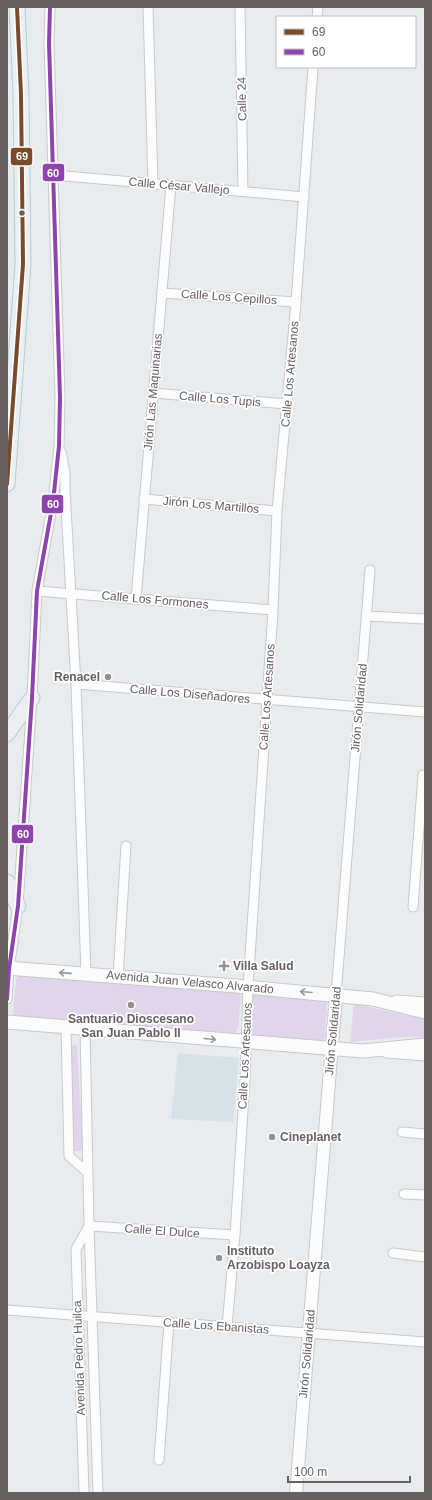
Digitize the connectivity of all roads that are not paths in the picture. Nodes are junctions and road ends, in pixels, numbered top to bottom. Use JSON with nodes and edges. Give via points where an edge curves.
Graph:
{"nodes":[{"id":1,"x":17,"y":7,"type":"edge"},
{"id":2,"x":50,"y":7,"type":"edge"},
{"id":3,"x":148,"y":7,"type":"edge"},
{"id":4,"x":240,"y":7,"type":"edge"},
{"id":5,"x":13,"y":34,"type":"edge"},
{"id":6,"x":313,"y":68,"type":"edge"},
{"id":7,"x":54,"y":175,"type":"junction"},
{"id":8,"x":153,"y":184,"type":"junction"},
{"id":9,"x":171,"y":185,"type":"junction"},
{"id":10,"x":243,"y":191,"type":"junction"},
{"id":11,"x":304,"y":196,"type":"junction"},
{"id":12,"x":162,"y":293,"type":"junction"},
{"id":13,"x":296,"y":302,"type":"junction"},
{"id":14,"x":153,"y":392,"type":"junction"},
{"id":15,"x":286,"y":404,"type":"junction"},
{"id":16,"x":10,"y":410,"type":"edge"},
{"id":17,"x":59,"y":446,"type":"junction"},
{"id":18,"x":7,"y":484,"type":"edge"},
{"id":19,"x":144,"y":499,"type":"junction"},
{"id":20,"x":278,"y":511,"type":"junction"},
{"id":21,"x":370,"y":570,"type":"dead end"},
{"id":22,"x":37,"y":591,"type":"junction"},
{"id":23,"x":70,"y":593,"type":"junction"},
{"id":24,"x":136,"y":598,"type":"junction"},
{"id":25,"x":273,"y":610,"type":"junction"},
{"id":26,"x":366,"y":616,"type":"junction"},
{"id":27,"x":425,"y":619,"type":"edge"},
{"id":28,"x":76,"y":684,"type":"junction"},
{"id":29,"x":32,"y":698,"type":"junction"},
{"id":30,"x":267,"y":700,"type":"junction"},
{"id":31,"x":359,"y":707,"type":"junction"},
{"id":32,"x":425,"y":712,"type":"edge"},
{"id":33,"x":7,"y":734,"type":"edge"},
{"id":34,"x":423,"y":775,"type":"dead end"},
{"id":35,"x":422,"y":832,"type":"edge"},
{"id":36,"x":421,"y":844,"type":"edge"},
{"id":37,"x":126,"y":846,"type":"dead end"},
{"id":38,"x":7,"y":882,"type":"edge"},
{"id":39,"x":18,"y":906,"type":"junction"},
{"id":40,"x":412,"y":908,"type":"dead end"},
{"id":41,"x":8,"y":968,"type":"edge"},
{"id":42,"x":86,"y":974,"type":"junction"},
{"id":43,"x":118,"y":976,"type":"junction"},
{"id":44,"x":248,"y":987,"type":"junction"},
{"id":45,"x":336,"y":995,"type":"junction"},
{"id":46,"x":7,"y":999,"type":"edge"},
{"id":47,"x":373,"y":999,"type":"junction"},
{"id":48,"x":425,"y":1002,"type":"edge"},
{"id":49,"x":425,"y":1012,"type":"edge"},
{"id":50,"x":7,"y":1022,"type":"edge"},
{"id":51,"x":66,"y":1027,"type":"junction"},
{"id":52,"x":85,"y":1028,"type":"junction"},
{"id":53,"x":247,"y":1042,"type":"junction"},
{"id":54,"x":425,"y":1045,"type":"edge"},
{"id":55,"x":332,"y":1048,"type":"junction"},
{"id":56,"x":363,"y":1051,"type":"junction"},
{"id":57,"x":425,"y":1056,"type":"edge"},
{"id":58,"x":402,"y":1132,"type":"dead end"},
{"id":59,"x":425,"y":1134,"type":"edge"},
{"id":60,"x":88,"y":1173,"type":"junction"},
{"id":61,"x":404,"y":1194,"type":"dead end"},
{"id":62,"x":425,"y":1195,"type":"edge"},
{"id":63,"x":89,"y":1226,"type":"junction"},
{"id":64,"x":235,"y":1236,"type":"junction"},
{"id":65,"x":393,"y":1254,"type":"dead end"},
{"id":66,"x":425,"y":1257,"type":"edge"},
{"id":67,"x":7,"y":1310,"type":"edge"},
{"id":68,"x":78,"y":1316,"type":"junction"},
{"id":69,"x":92,"y":1317,"type":"junction"},
{"id":70,"x":169,"y":1322,"type":"junction"},
{"id":71,"x":226,"y":1327,"type":"junction"},
{"id":72,"x":309,"y":1333,"type":"junction"},
{"id":73,"x":425,"y":1342,"type":"edge"},
{"id":74,"x":159,"y":1460,"type":"dead end"},
{"id":75,"x":84,"y":1493,"type":"edge"},
{"id":76,"x":98,"y":1493,"type":"edge"},
{"id":77,"x":296,"y":1493,"type":"edge"}],
"edges":[{"from":1,"to":5,"type":"main road"},
{"from":2,"to":7,"type":"street"},
{"from":3,"to":8,"type":"street"},
{"from":4,"to":10,"type":"street","name":"Calle 24"},
{"from":5,"to":16,"type":"main road","via":[[21,102],[23,264]]},
{"from":6,"to":11,"type":"street","name":"Calle Los Artesanos"},
{"from":7,"to":8,"type":"street","name":"Calle César Vallejo"},
{"from":7,"to":17,"type":"street"},
{"from":8,"to":9,"type":"street","name":"Calle César Vallejo"},
{"from":9,"to":10,"type":"street","name":"Calle César Vallejo"},
{"from":9,"to":12,"type":"street","name":"Jirón Las Maquinarias"},
{"from":10,"to":11,"type":"street","name":"Calle César Vallejo"},
{"from":11,"to":13,"type":"street","name":"Calle Los Artesanos"},
{"from":12,"to":13,"type":"street","name":"Calle Los Cepillos"},
{"from":12,"to":14,"type":"street","name":"Jirón Las Maquinarias"},
{"from":13,"to":15,"type":"street","name":"Calle Los Artesanos"},
{"from":14,"to":15,"type":"street","name":"Calle Los Tupis"},
{"from":14,"to":19,"type":"street","name":"Jirón Las Maquinarias"},
{"from":15,"to":20,"type":"street","name":"Calle Los Artesanos"},
{"from":16,"to":18,"type":"main road"},
{"from":17,"to":22,"type":"street","via":[[53,502]]},
{"from":17,"to":23,"type":"street","via":[[65,472]]},
{"from":19,"to":20,"type":"street","name":"Jirón Los Martillos"},
{"from":19,"to":24,"type":"street","name":"Jirón Las Maquinarias"},
{"from":20,"to":25,"type":"street","name":"Calle Los Artesanos"},
{"from":21,"to":26,"type":"street","name":"Jirón Solidaridad"},
{"from":22,"to":23,"type":"street","name":"Calle Los Formones"},
{"from":22,"to":29,"type":"street"},
{"from":23,"to":24,"type":"street","name":"Calle Los Formones"},
{"from":23,"to":28,"type":"street"},
{"from":24,"to":25,"type":"street","name":"Calle Los Formones"},
{"from":25,"to":30,"type":"street","name":"Calle Los Artesanos"},
{"from":26,"to":27,"type":"street"},
{"from":26,"to":31,"type":"street","name":"Jirón Solidaridad"},
{"from":28,"to":30,"type":"street","name":"Calle Los Diseñadores"},
{"from":28,"to":42,"type":"street"},
{"from":29,"to":33,"type":"main road"},
{"from":29,"to":39,"type":"street"},
{"from":30,"to":31,"type":"street","name":"Calle Los Diseñadores"},
{"from":30,"to":44,"type":"street","name":"Calle Los Artesanos"},
{"from":31,"to":32,"type":"street","name":"Calle Los Diseñadores"},
{"from":31,"to":45,"type":"street","name":"Jirón Solidaridad"},
{"from":34,"to":35,"type":"street"},
{"from":35,"to":36,"type":"street"},
{"from":36,"to":40,"type":"street"},
{"from":37,"to":43,"type":"street"},
{"from":38,"to":39,"type":"main road"},
{"from":39,"to":41,"type":"street"},
{"from":42,"to":41,"type":"main road","name":"Avenida Juan Velasco Alvarado","one_way":true},
{"from":41,"to":46,"type":"street"},
{"from":42,"to":43,"type":"main road","name":"Avenida Juan Velasco Alvarado"},
{"from":43,"to":44,"type":"main road","name":"Avenida Juan Velasco Alvarado"},
{"from":45,"to":44,"type":"main road","name":"Avenida Juan Velasco Alvarado","one_way":true},
{"from":44,"to":53,"type":"street","name":"Calle Los Artesanos"},
{"from":45,"to":47,"type":"main road","name":"Avenida Juan Velasco Alvarado"},
{"from":45,"to":55,"type":"street","name":"Jirón Solidaridad"},
{"from":47,"to":48,"type":"street","name":"Avenida Juan Velasco Alvarado"},
{"from":47,"to":49,"type":"main road","name":"Avenida Juan Velasco Alvarado"},
{"from":50,"to":51,"type":"main road"},
{"from":51,"to":52,"type":"main road"},
{"from":51,"to":60,"type":"street","via":[[69,1156]]},
{"from":52,"to":53,"type":"main road","one_way":true},
{"from":52,"to":60,"type":"street"},
{"from":53,"to":55,"type":"main road"},
{"from":53,"to":64,"type":"street","name":"Calle Los Artesanos"},
{"from":54,"to":56,"type":"main road"},
{"from":55,"to":56,"type":"main road"},
{"from":55,"to":72,"type":"street","name":"Jirón Solidaridad"},
{"from":56,"to":57,"type":"street"},
{"from":58,"to":59,"type":"street"},
{"from":60,"to":63,"type":"street"},
{"from":61,"to":62,"type":"street"},
{"from":63,"to":64,"type":"street","name":"Calle El Dulce"},
{"from":63,"to":68,"type":"street","name":"Avenida Pedro Huilca","via":[[76,1250]]},
{"from":63,"to":69,"type":"street"},
{"from":64,"to":71,"type":"street","name":"Calle Los Artesanos"},
{"from":65,"to":66,"type":"street"},
{"from":67,"to":68,"type":"street","name":"Calle Los Ebanistas"},
{"from":68,"to":69,"type":"street","name":"Calle Los Ebanistas"},
{"from":68,"to":75,"type":"street","name":"Avenida Pedro Huilca"},
{"from":69,"to":70,"type":"street","name":"Calle Los Ebanistas"},
{"from":69,"to":76,"type":"street"},
{"from":70,"to":71,"type":"street","name":"Calle Los Ebanistas"},
{"from":70,"to":74,"type":"street"},
{"from":71,"to":72,"type":"street","name":"Calle Los Ebanistas"},
{"from":72,"to":73,"type":"street","name":"Calle Los Ebanistas"},
{"from":72,"to":77,"type":"street","name":"Jirón Solidaridad"}]}
